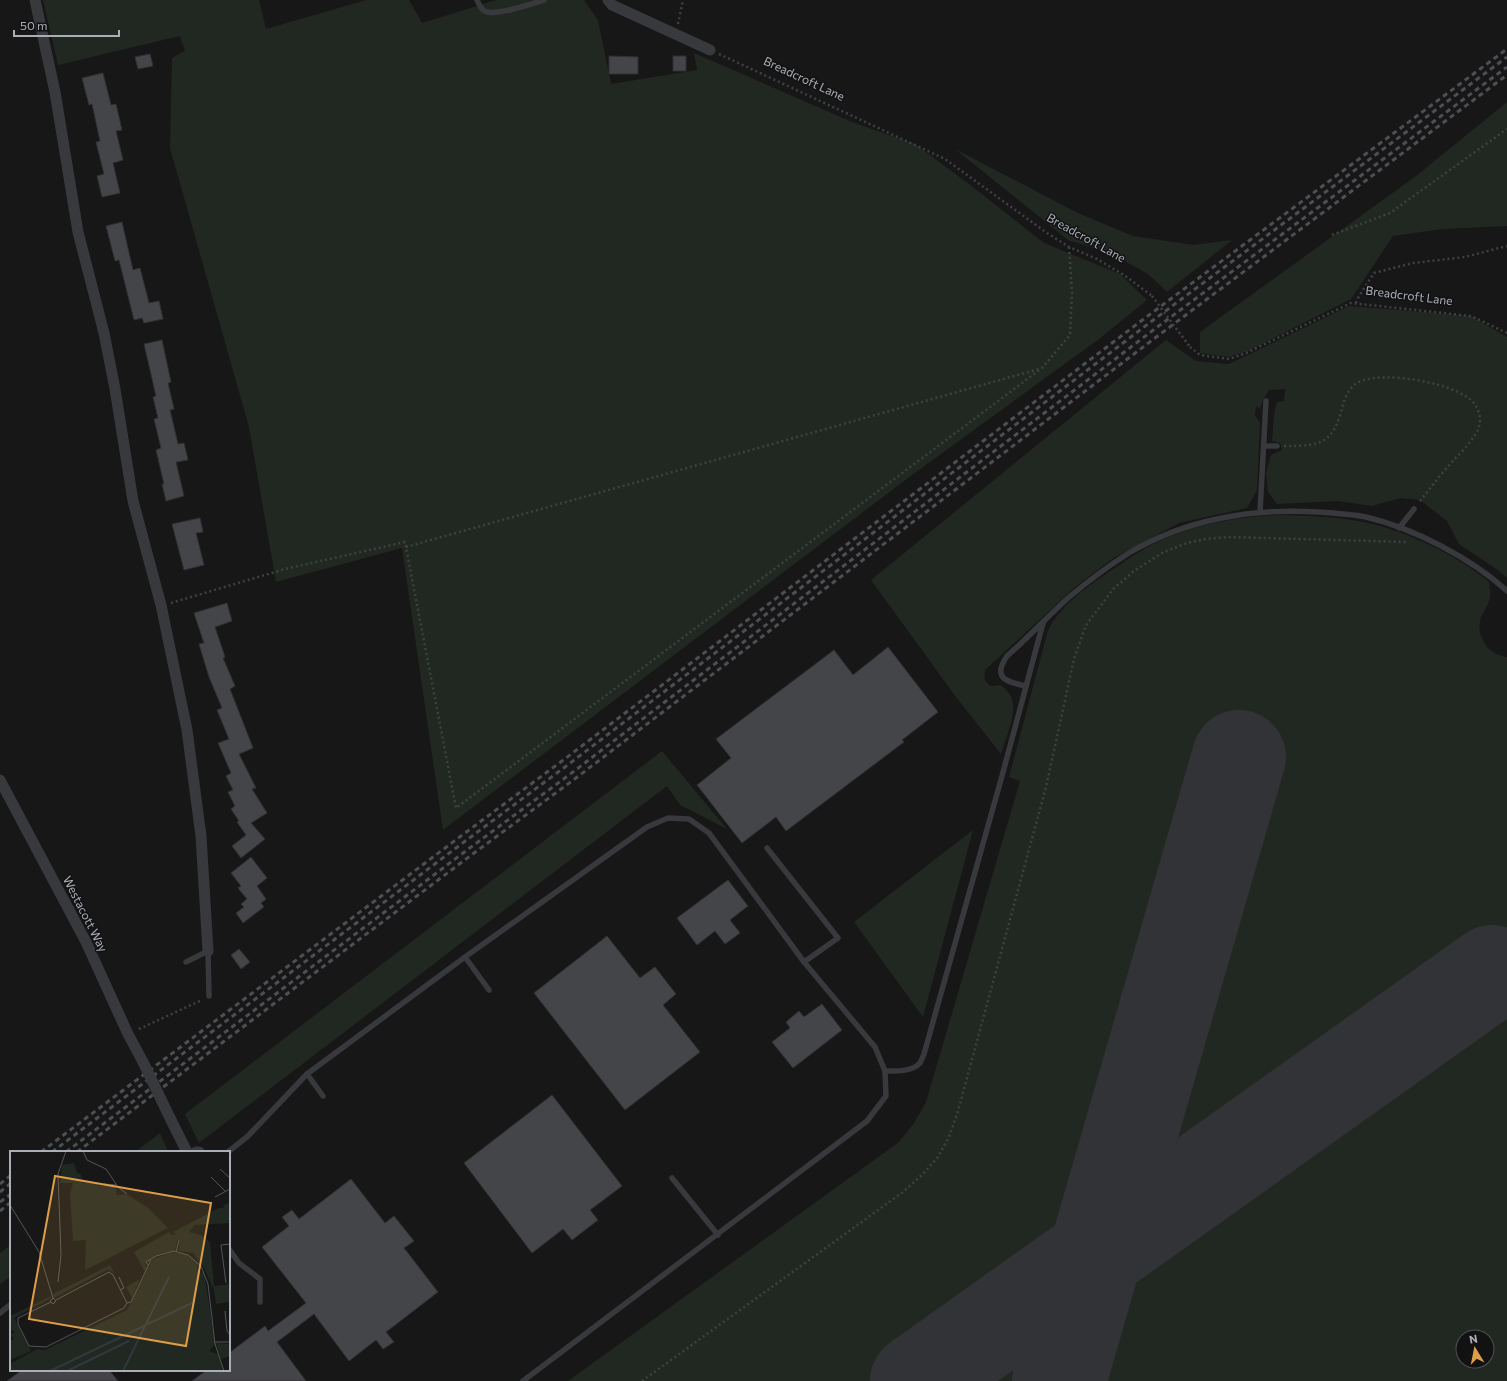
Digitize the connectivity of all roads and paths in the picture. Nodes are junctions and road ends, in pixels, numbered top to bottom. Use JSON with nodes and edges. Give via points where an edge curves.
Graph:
{"nodes":[{"id":1,"x":35,"y":0,"type":"edge"},
{"id":2,"x":477,"y":0,"type":"edge"},
{"id":3,"x":544,"y":0,"type":"edge"},
{"id":4,"x":608,"y":0,"type":"edge"},
{"id":5,"x":683,"y":0,"type":"edge"},
{"id":6,"x":676,"y":34,"type":"junction"},
{"id":7,"x":710,"y":50,"type":"joint"},
{"id":8,"x":1507,"y":129,"type":"edge"},
{"id":9,"x":1332,"y":235,"type":"dead end"},
{"id":10,"x":1507,"y":246,"type":"edge"},
{"id":11,"x":1069,"y":247,"type":"junction"},
{"id":12,"x":1356,"y":303,"type":"junction"},
{"id":13,"x":1507,"y":333,"type":"edge"},
{"id":14,"x":1042,"y":368,"type":"junction"},
{"id":15,"x":1266,"y":401,"type":"dead end"},
{"id":16,"x":1264,"y":446,"type":"junction"},
{"id":17,"x":1277,"y":446,"type":"joint"},
{"id":18,"x":1414,"y":509,"type":"joint"},
{"id":19,"x":1260,"y":512,"type":"junction"},
{"id":20,"x":1399,"y":528,"type":"junction"},
{"id":21,"x":1434,"y":543,"type":"junction"},
{"id":22,"x":406,"y":547,"type":"junction"},
{"id":23,"x":1507,"y":591,"type":"edge"},
{"id":24,"x":161,"y":605,"type":"junction"},
{"id":25,"x":1043,"y":623,"type":"junction"},
{"id":26,"x":1026,"y":686,"type":"junction"},
{"id":27,"x":0,"y":780,"type":"edge"},
{"id":28,"x":767,"y":848,"type":"dead end"},
{"id":29,"x":208,"y":951,"type":"junction"},
{"id":30,"x":465,"y":957,"type":"junction"},
{"id":31,"x":186,"y":962,"type":"dead end"},
{"id":32,"x":804,"y":962,"type":"junction"},
{"id":33,"x":488,"y":990,"type":"dead end"},
{"id":34,"x":209,"y":996,"type":"joint"},
{"id":35,"x":128,"y":1034,"type":"junction"},
{"id":36,"x":885,"y":1071,"type":"junction"},
{"id":37,"x":307,"y":1074,"type":"junction"},
{"id":38,"x":323,"y":1096,"type":"dead end"},
{"id":39,"x":186,"y":1151,"type":"edge"},
{"id":40,"x":229,"y":1151,"type":"edge"},
{"id":41,"x":672,"y":1178,"type":"dead end"},
{"id":42,"x":718,"y":1234,"type":"junction"},
{"id":43,"x":230,"y":1250,"type":"edge"},
{"id":44,"x":260,"y":1302,"type":"dead end"},
{"id":45,"x":10,"y":1305,"type":"edge"},
{"id":46,"x":0,"y":1313,"type":"edge"},
{"id":47,"x":523,"y":1381,"type":"edge"},
{"id":48,"x":642,"y":1381,"type":"edge"}],
"edges":[{"from":1,"to":24,"type":"street","via":[[55,92],[78,232],[104,333],[115,389],[133,500]]},
{"from":2,"to":3,"type":"lane","via":[[482,10],[487,12]]},
{"from":4,"to":6,"type":"street","via":[[612,5]]},
{"from":5,"to":6,"type":"path"},
{"from":6,"to":7,"type":"street"},
{"from":7,"to":11,"type":"path","name":"Breadcroft Lane","via":[[945,159]]},
{"from":8,"to":9,"type":"path","via":[[1390,213]]},
{"from":10,"to":12,"type":"path","via":[[1465,257],[1413,263],[1374,273]]},
{"from":11,"to":12,"type":"path","name":"Breadcroft Lane","bridge":true,"via":[[1097,259],[1152,296],[1190,347],[1200,355],[1228,359],[1351,303]]},
{"from":11,"to":14,"type":"path","via":[[1072,292],[1070,335]]},
{"from":12,"to":13,"type":"path","name":"Breadcroft Lane","via":[[1471,316]]},
{"from":14,"to":22,"type":"path"},
{"from":14,"to":22,"type":"path","via":[[456,808]]},
{"from":15,"to":16,"type":"lane"},
{"from":16,"to":17,"type":"lane"},
{"from":16,"to":19,"type":"lane"},
{"from":17,"to":18,"type":"path","via":[[1313,445],[1326,439],[1333,433],[1350,390],[1365,379],[1390,378],[1442,385],[1475,404],[1479,412],[1479,428],[1469,444]]},
{"from":18,"to":20,"type":"lane"},
{"from":19,"to":20,"type":"lane","via":[[1305,511],[1352,515]]},
{"from":19,"to":25,"type":"lane","via":[[1215,519],[1182,529],[1142,546],[1084,585]]},
{"from":20,"to":21,"type":"lane"},
{"from":21,"to":23,"type":"lane","via":[[1481,570]]},
{"from":21,"to":48,"type":"path","via":[[1229,537],[1205,539],[1162,553],[1134,571],[1113,589],[1086,625],[1074,659],[1044,794],[958,1111],[949,1137],[938,1157],[924,1174],[879,1210]]},
{"from":22,"to":24,"type":"path","via":[[405,542],[285,569]]},
{"from":24,"to":29,"type":"street","via":[[186,730],[200,829]]},
{"from":25,"to":26,"type":"lane"},
{"from":25,"to":26,"type":"lane","via":[[1007,656],[1001,667],[1000,673],[1005,681]]},
{"from":26,"to":36,"type":"lane","via":[[924,1054],[919,1064],[911,1068]]},
{"from":27,"to":35,"type":"street","name":"Westacott Way","via":[[86,942]]},
{"from":28,"to":32,"type":"lane","via":[[838,938]]},
{"from":29,"to":31,"type":"lane"},
{"from":29,"to":34,"type":"lane"},
{"from":30,"to":32,"type":"lane","via":[[647,827],[668,818],[689,819],[710,833]]},
{"from":30,"to":33,"type":"lane"},
{"from":30,"to":37,"type":"lane"},
{"from":32,"to":36,"type":"lane","via":[[875,1046]]},
{"from":34,"to":35,"type":"path"},
{"from":35,"to":39,"type":"street","name":"Westacott Way","bridge":true},
{"from":36,"to":42,"type":"lane","via":[[886,1096],[867,1121]]},
{"from":37,"to":38,"type":"lane"},
{"from":37,"to":40,"type":"lane","via":[[248,1136]]},
{"from":41,"to":42,"type":"lane"},
{"from":42,"to":47,"type":"lane"},
{"from":43,"to":44,"type":"lane","via":[[239,1263],[260,1279]]},
{"from":45,"to":46,"type":"lane"}]}
